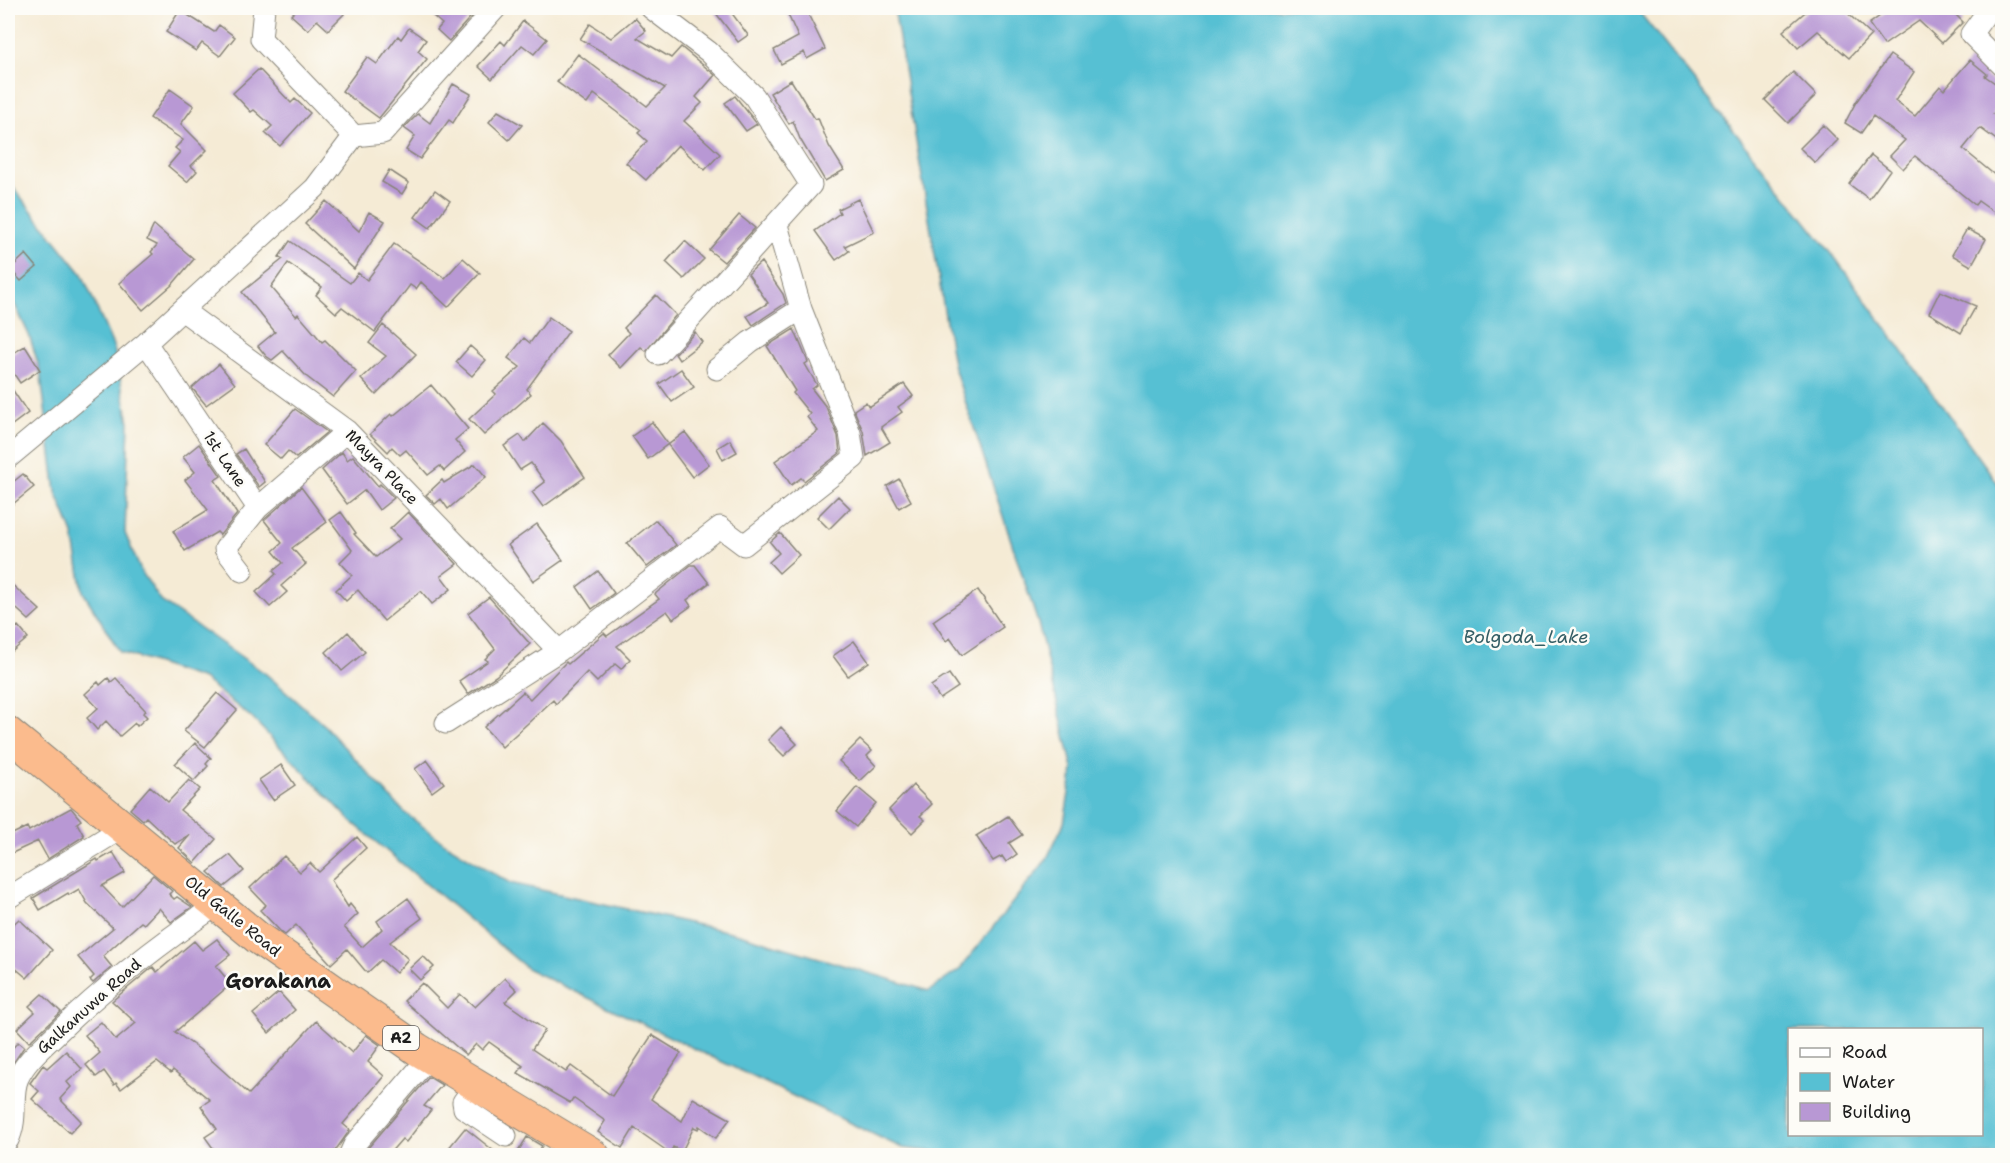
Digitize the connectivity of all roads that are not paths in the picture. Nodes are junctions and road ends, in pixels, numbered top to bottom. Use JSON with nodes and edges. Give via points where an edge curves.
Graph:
{"nodes":[{"id":1,"x":264,"y":8,"type":"edge"},
{"id":2,"x":496,"y":8,"type":"edge"},
{"id":3,"x":651,"y":8,"type":"edge"},
{"id":4,"x":1990,"y":8,"type":"edge"},
{"id":5,"x":2002,"y":64,"type":"edge"},
{"id":6,"x":354,"y":136,"type":"junction"},
{"id":7,"x":777,"y":225,"type":"junction"},
{"id":8,"x":801,"y":309,"type":"junction"},
{"id":9,"x":182,"y":310,"type":"junction"},
{"id":10,"x":143,"y":345,"type":"junction"},
{"id":11,"x":658,"y":354,"type":"dead end"},
{"id":12,"x":717,"y":369,"type":"dead end"},
{"id":13,"x":347,"y":431,"type":"junction"},
{"id":14,"x":8,"y":459,"type":"edge"},
{"id":15,"x":258,"y":508,"type":"junction"},
{"id":16,"x":242,"y":571,"type":"dead end"},
{"id":17,"x":559,"y":651,"type":"junction"},
{"id":18,"x":446,"y":723,"type":"dead end"},
{"id":19,"x":8,"y":733,"type":"edge"},
{"id":20,"x":122,"y":828,"type":"junction"},
{"id":21,"x":8,"y":898,"type":"edge"},
{"id":22,"x":218,"y":904,"type":"junction"},
{"id":23,"x":430,"y":1056,"type":"junction"},
{"id":24,"x":477,"y":1083,"type":"junction"},
{"id":25,"x":506,"y":1136,"type":"dead end"},
{"id":26,"x":8,"y":1140,"type":"edge"},
{"id":27,"x":349,"y":1155,"type":"edge"},
{"id":28,"x":594,"y":1155,"type":"edge"}],
"edges":[{"from":1,"to":6,"type":"street","via":[[261,39]]},
{"from":2,"to":6,"type":"street","via":[[383,133]]},
{"from":3,"to":7,"type":"street","via":[[709,52],[754,96],[811,185]]},
{"from":4,"to":5,"type":"street","via":[[1971,34]]},
{"from":6,"to":9,"type":"street","via":[[315,188]]},
{"from":7,"to":8,"type":"street"},
{"from":7,"to":11,"type":"street"},
{"from":8,"to":12,"type":"street"},
{"from":8,"to":17,"type":"street","via":[[850,433],[854,458],[744,545],[720,527]]},
{"from":9,"to":10,"type":"street"},
{"from":9,"to":13,"type":"street","name":"Mayra Place"},
{"from":10,"to":14,"type":"street"},
{"from":10,"to":15,"type":"street","name":"1st Lane"},
{"from":13,"to":15,"type":"street"},
{"from":13,"to":17,"type":"street","name":"Mayra Place"},
{"from":15,"to":16,"type":"street","via":[[225,549]]},
{"from":17,"to":18,"type":"street"},
{"from":19,"to":20,"type":"highway","name":"Old Galle Road","number":"A2"},
{"from":20,"to":21,"type":"street"},
{"from":20,"to":22,"type":"highway","name":"Old Galle Road","number":"A2"},
{"from":22,"to":23,"type":"highway","name":"Old Galle Road","number":"A2","via":[[258,938]]},
{"from":22,"to":26,"type":"street","name":"Galkanuwa Road","via":[[147,953],[36,1054],[18,1078],[14,1127]]},
{"from":23,"to":24,"type":"highway","name":"Old Galle Road","number":"A2"},
{"from":23,"to":27,"type":"street","via":[[354,1144]]},
{"from":24,"to":25,"type":"street","via":[[463,1101],[464,1108]]},
{"from":24,"to":28,"type":"highway","name":"Old Galle Road","number":"A2"}]}
